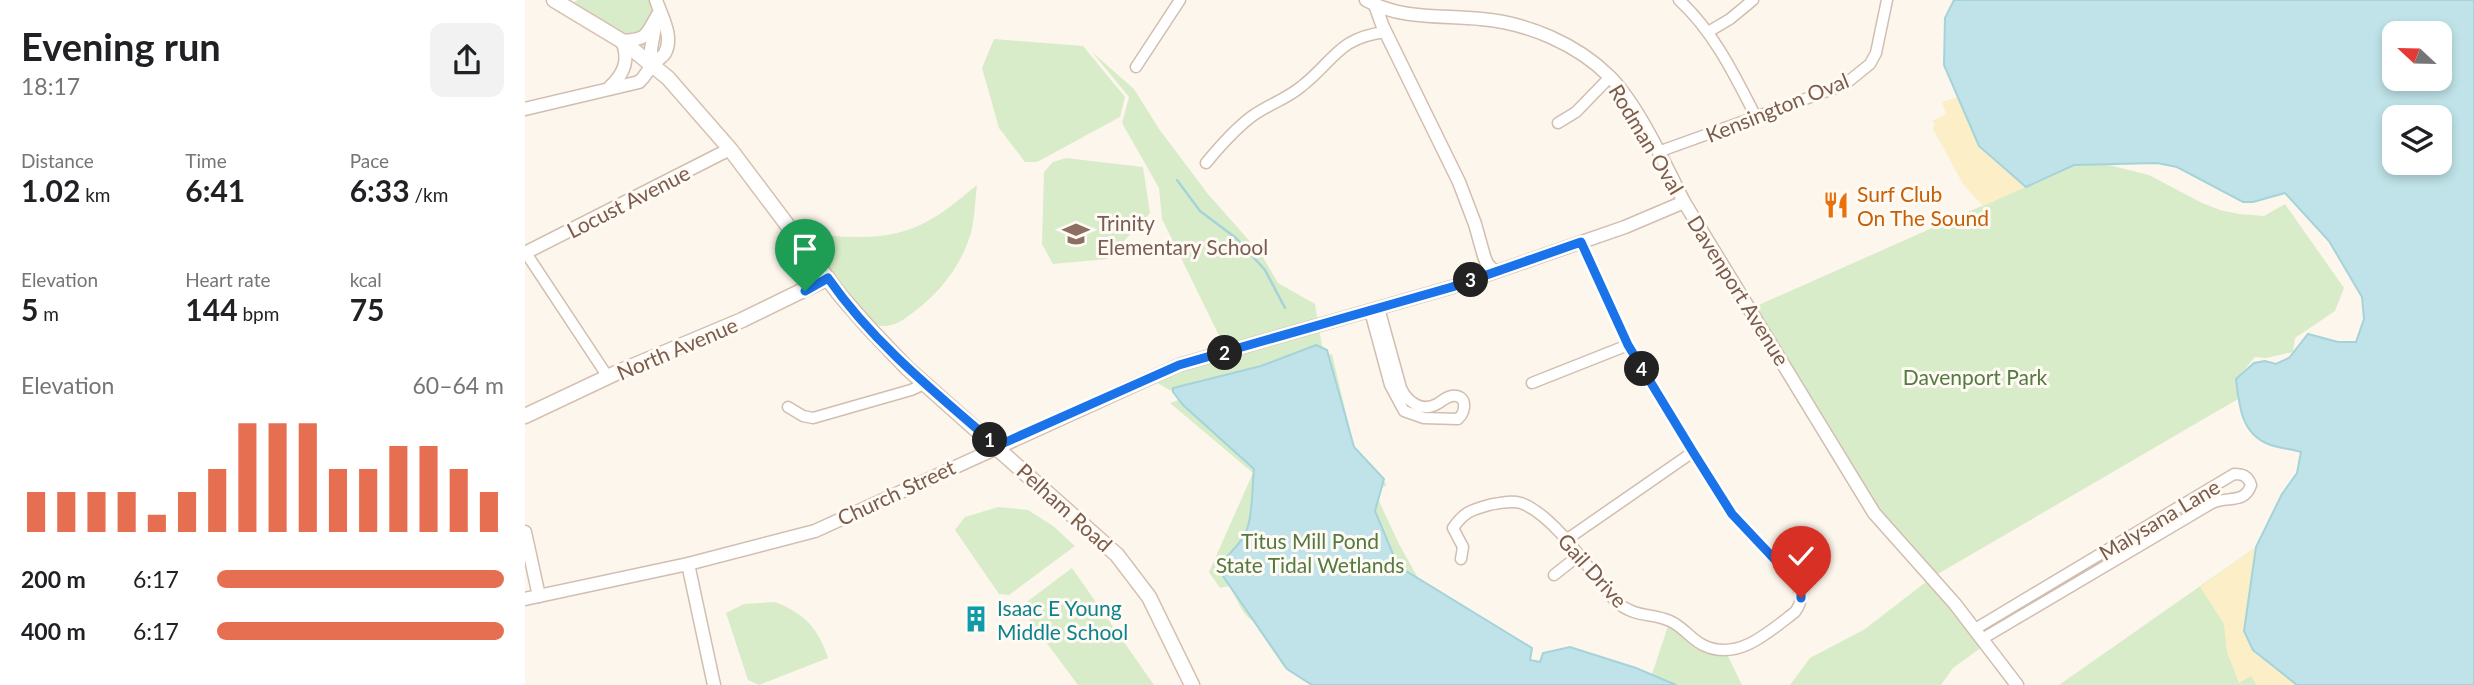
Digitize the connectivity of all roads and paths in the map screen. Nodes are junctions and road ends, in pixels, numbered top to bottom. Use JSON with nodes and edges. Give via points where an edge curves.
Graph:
{"nodes":[{"id":1,"x":554,"y":0,"type":"edge"},
{"id":2,"x":1179,"y":0,"type":"edge"},
{"id":3,"x":1679,"y":0,"type":"edge"},
{"id":4,"x":1753,"y":0,"type":"edge"},
{"id":5,"x":1887,"y":0,"type":"edge"},
{"id":6,"x":1370,"y":3,"type":"edge"},
{"id":7,"x":657,"y":8,"type":"edge"},
{"id":8,"x":1385,"y":32,"type":"junction"},
{"id":9,"x":1708,"y":32,"type":"junction"},
{"id":10,"x":621,"y":41,"type":"junction"},
{"id":11,"x":652,"y":65,"type":"junction"},
{"id":12,"x":1136,"y":67,"type":"dead end"},
{"id":13,"x":1610,"y":78,"type":"junction"},
{"id":14,"x":608,"y":89,"type":"junction"},
{"id":15,"x":525,"y":109,"type":"edge"},
{"id":16,"x":1756,"y":117,"type":"junction"},
{"id":17,"x":1558,"y":123,"type":"dead end"},
{"id":18,"x":730,"y":149,"type":"junction"},
{"id":19,"x":1658,"y":152,"type":"junction"},
{"id":20,"x":1206,"y":163,"type":"dead end"},
{"id":21,"x":1684,"y":202,"type":"junction"},
{"id":22,"x":1581,"y":242,"type":"junction"},
{"id":23,"x":525,"y":253,"type":"edge"},
{"id":24,"x":1494,"y":271,"type":"junction"},
{"id":25,"x":828,"y":278,"type":"junction"},
{"id":26,"x":1375,"y":310,"type":"junction"},
{"id":27,"x":1628,"y":345,"type":"junction"},
{"id":28,"x":608,"y":377,"type":"junction"},
{"id":29,"x":1532,"y":383,"type":"dead end"},
{"id":30,"x":924,"y":384,"type":"junction"},
{"id":31,"x":788,"y":407,"type":"dead end"},
{"id":32,"x":525,"y":416,"type":"edge"},
{"id":33,"x":997,"y":446,"type":"junction"},
{"id":34,"x":1693,"y":452,"type":"junction"},
{"id":35,"x":525,"y":532,"type":"edge"},
{"id":36,"x":1566,"y":540,"type":"junction"},
{"id":37,"x":1578,"y":556,"type":"junction"},
{"id":38,"x":1461,"y":559,"type":"dead end"},
{"id":39,"x":688,"y":564,"type":"junction"},
{"id":40,"x":1554,"y":575,"type":"dead end"},
{"id":41,"x":539,"y":596,"type":"junction"},
{"id":42,"x":525,"y":599,"type":"edge"},
{"id":43,"x":1979,"y":634,"type":"junction"},
{"id":44,"x":714,"y":685,"type":"edge"},
{"id":45,"x":1192,"y":685,"type":"edge"},
{"id":46,"x":2017,"y":685,"type":"edge"}],
"edges":[{"from":1,"to":10,"type":"main road","name":"Pelham Road"},
{"from":2,"to":12,"type":"street"},
{"from":3,"to":9,"type":"street"},
{"from":4,"to":9,"type":"street"},
{"from":5,"to":16,"type":"street","name":"Kensington Oval","via":[[1875,53],[1864,68],[1844,85]]},
{"from":6,"to":8,"type":"street"},
{"from":6,"to":13,"type":"street","name":"Rodman Oval","via":[[1406,14],[1521,25],[1573,49]]},
{"from":7,"to":10,"type":"street","via":[[646,36]]},
{"from":7,"to":11,"type":"street","via":[[665,17],[667,47]]},
{"from":8,"to":20,"type":"street","via":[[1339,48],[1303,85],[1251,117]]},
{"from":8,"to":24,"type":"street","via":[[1459,183],[1484,256]]},
{"from":9,"to":16,"type":"street"},
{"from":10,"to":11,"type":"main road","name":"Pelham Road"},
{"from":10,"to":14,"type":"street","via":[[627,53],[622,73]]},
{"from":11,"to":14,"type":"street","via":[[639,82]]},
{"from":11,"to":18,"type":"main road","name":"Pelham Road"},
{"from":13,"to":17,"type":"street"},
{"from":13,"to":19,"type":"street","name":"Rodman Oval"},
{"from":14,"to":15,"type":"street"},
{"from":16,"to":19,"type":"street","name":"Kensington Oval"},
{"from":18,"to":23,"type":"street","name":"Locust Avenue"},
{"from":18,"to":25,"type":"main road","name":"Pelham Road"},
{"from":19,"to":21,"type":"street","name":"Rodman Oval"},
{"from":21,"to":22,"type":"street","name":"Davenport Avenue"},
{"from":21,"to":43,"type":"street","name":"Davenport Avenue","via":[[1874,513]]},
{"from":22,"to":24,"type":"street","name":"Davenport Avenue"},
{"from":22,"to":27,"type":"street","name":"Gail Drive"},
{"from":23,"to":28,"type":"street"},
{"from":24,"to":26,"type":"street","name":"Church Street"},
{"from":25,"to":28,"type":"main road","name":"North Avenue"},
{"from":25,"to":30,"type":"main road","name":"Pelham Road"},
{"from":26,"to":26,"type":"street","via":[[1390,385],[1404,411],[1424,418],[1458,419],[1465,409],[1461,398],[1447,397],[1423,408],[1406,398]]},
{"from":26,"to":33,"type":"street","name":"Church Street","via":[[1179,365]]},
{"from":27,"to":29,"type":"street"},
{"from":27,"to":34,"type":"street","name":"Gail Drive"},
{"from":28,"to":32,"type":"main road","name":"North Avenue"},
{"from":30,"to":31,"type":"street","via":[[813,418]]},
{"from":30,"to":33,"type":"main road","name":"Pelham Road"},
{"from":33,"to":39,"type":"street","name":"Church Street","via":[[815,530]]},
{"from":33,"to":45,"type":"main road","name":"Pelham Road","via":[[1133,573]]},
{"from":34,"to":36,"type":"street"},
{"from":34,"to":37,"type":"street","name":"Gail Drive","via":[[1732,514],[1796,582],[1801,598],[1795,612],[1746,646],[1716,650],[1666,619],[1626,610]]},
{"from":35,"to":41,"type":"street"},
{"from":36,"to":37,"type":"street","name":"Gail Drive"},
{"from":36,"to":38,"type":"street","name":"Gail Drive","via":[[1536,510],[1506,501],[1462,515],[1453,528],[1463,547]]},
{"from":37,"to":40,"type":"street"},
{"from":39,"to":41,"type":"street","name":"Church Street"},
{"from":39,"to":44,"type":"street"},
{"from":41,"to":42,"type":"street","name":"Church Street"},
{"from":43,"to":43,"type":"street","name":"Malysana Lane","via":[[2212,503],[2245,496],[2249,479],[2234,474]]},
{"from":43,"to":46,"type":"street","name":"Davenport Avenue"}]}
